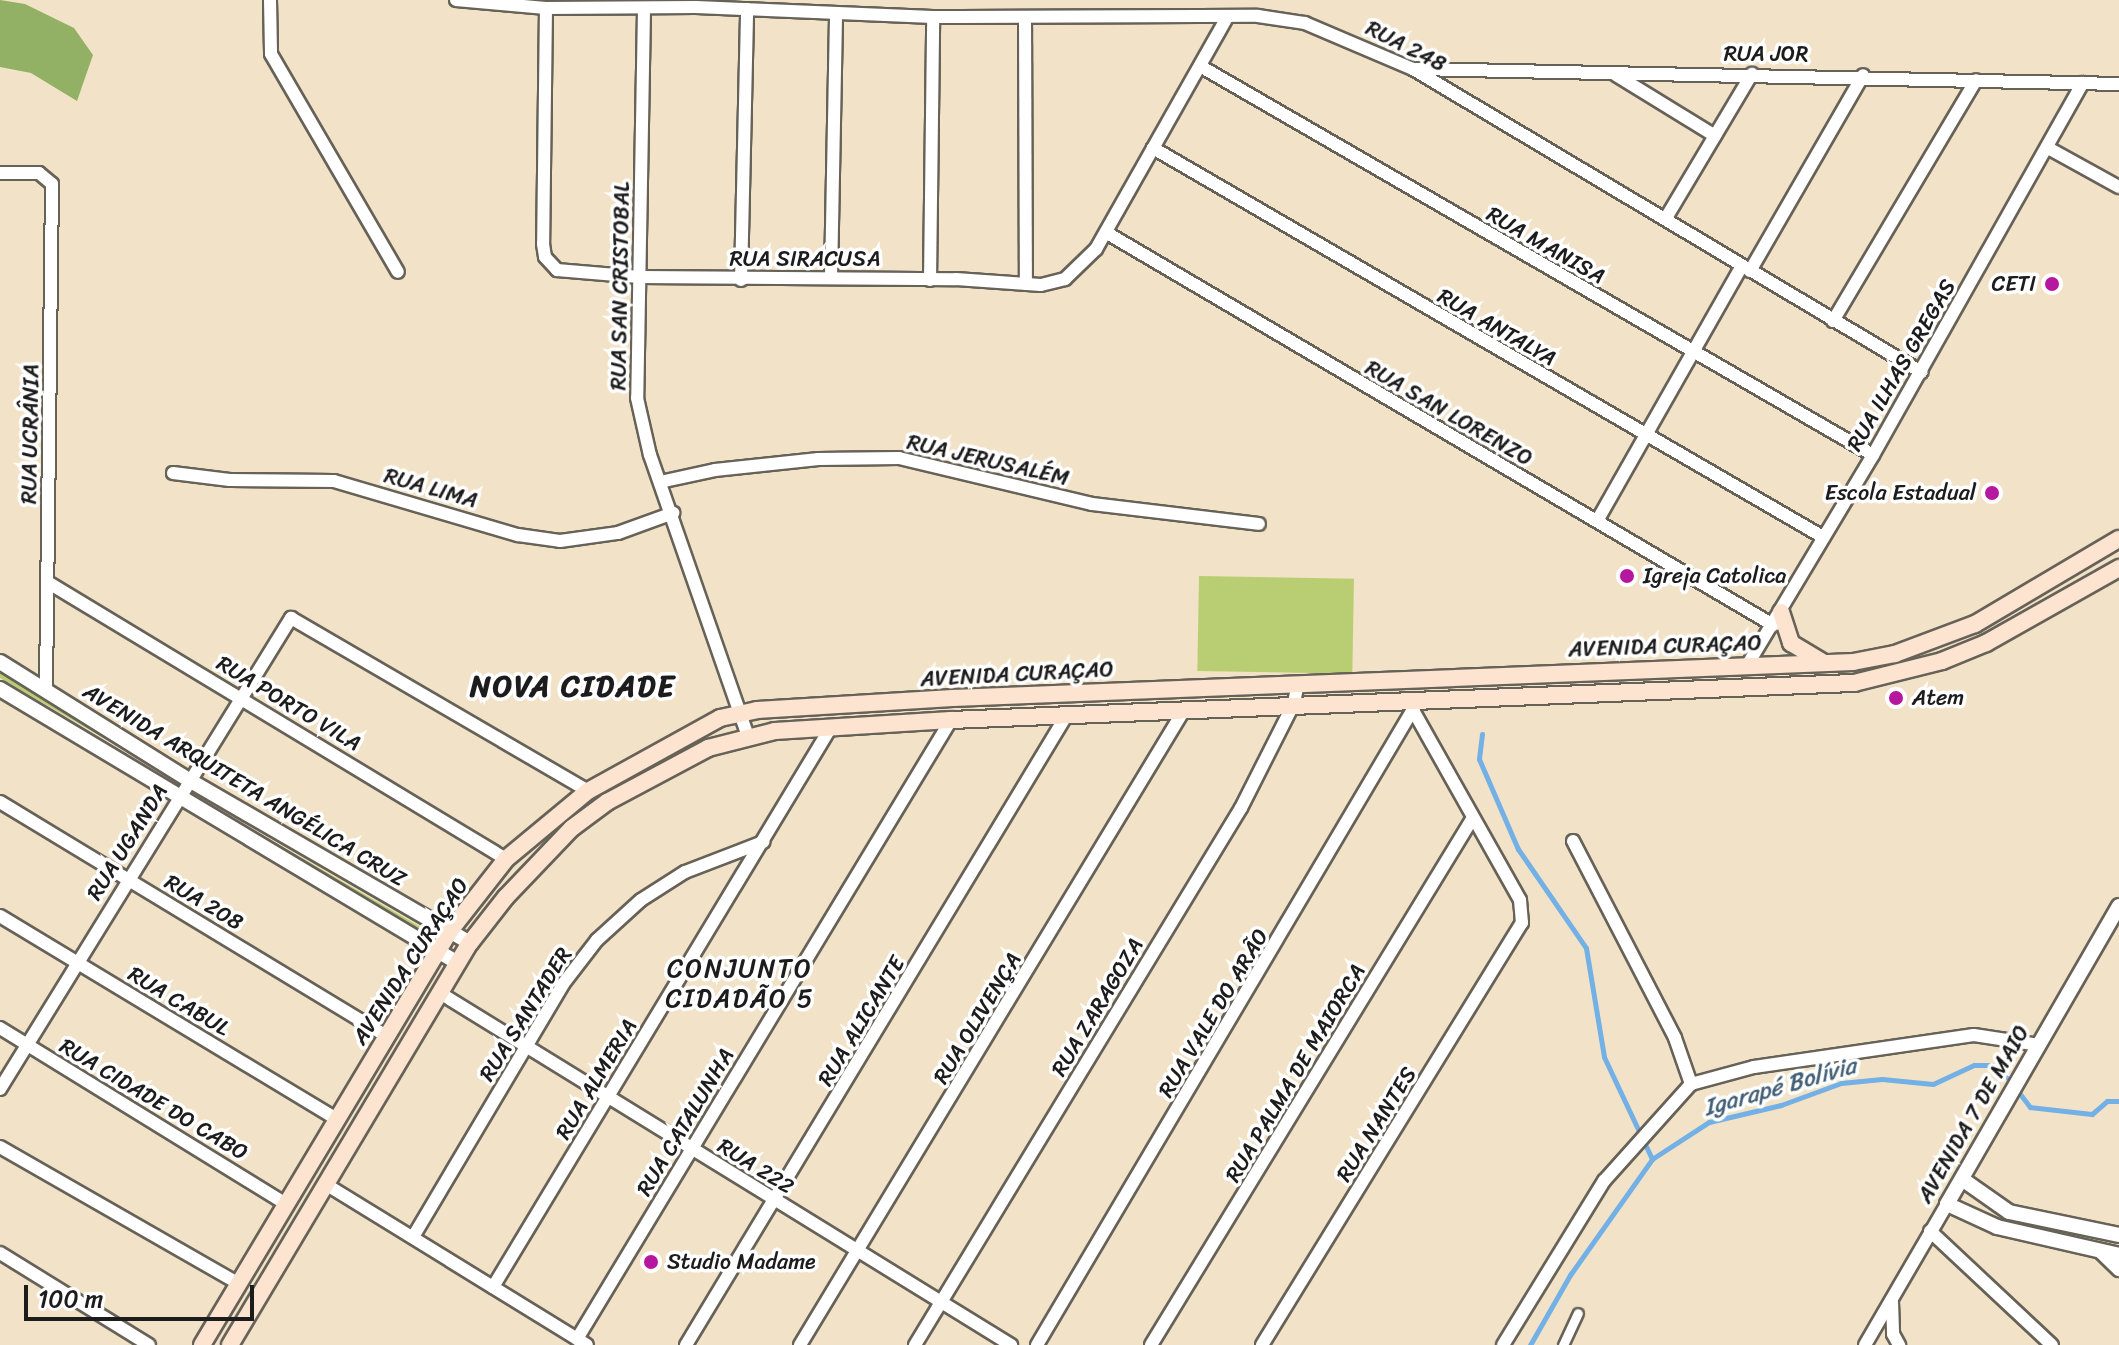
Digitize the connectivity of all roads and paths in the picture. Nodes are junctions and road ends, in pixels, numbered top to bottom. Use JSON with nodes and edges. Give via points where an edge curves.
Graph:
{"nodes":[{"id":1,"x":270,"y":0,"type":"edge"},
{"id":2,"x":460,"y":1,"type":"edge"},
{"id":3,"x":692,"y":3,"type":"edge"},
{"id":4,"x":546,"y":8,"type":"junction"},
{"id":5,"x":747,"y":9,"type":"junction"},
{"id":6,"x":644,"y":10,"type":"junction"},
{"id":7,"x":836,"y":15,"type":"junction"},
{"id":8,"x":933,"y":17,"type":"junction"},
{"id":9,"x":1025,"y":17,"type":"junction"},
{"id":10,"x":1227,"y":17,"type":"junction"},
{"id":11,"x":1200,"y":66,"type":"junction"},
{"id":12,"x":1413,"y":69,"type":"junction"},
{"id":13,"x":1615,"y":74,"type":"junction"},
{"id":14,"x":1752,"y":74,"type":"junction"},
{"id":15,"x":1863,"y":75,"type":"junction"},
{"id":16,"x":1976,"y":80,"type":"junction"},
{"id":17,"x":2083,"y":83,"type":"junction"},
{"id":18,"x":2119,"y":84,"type":"edge"},
{"id":19,"x":1715,"y":136,"type":"junction"},
{"id":20,"x":1153,"y":148,"type":"junction"},
{"id":21,"x":2048,"y":148,"type":"junction"},
{"id":22,"x":0,"y":173,"type":"edge"},
{"id":23,"x":2119,"y":187,"type":"edge"},
{"id":24,"x":1666,"y":218,"type":"junction"},
{"id":25,"x":1107,"y":233,"type":"junction"},
{"id":26,"x":1746,"y":268,"type":"junction"},
{"id":27,"x":398,"y":272,"type":"dead end"},
{"id":28,"x":640,"y":277,"type":"junction"},
{"id":29,"x":831,"y":278,"type":"junction"},
{"id":30,"x":741,"y":280,"type":"junction"},
{"id":31,"x":930,"y":280,"type":"junction"},
{"id":32,"x":1026,"y":284,"type":"junction"},
{"id":33,"x":1833,"y":321,"type":"junction"},
{"id":34,"x":1694,"y":352,"type":"junction"},
{"id":35,"x":1921,"y":372,"type":"junction"},
{"id":36,"x":1646,"y":435,"type":"junction"},
{"id":37,"x":1873,"y":455,"type":"junction"},
{"id":38,"x":173,"y":473,"type":"dead end"},
{"id":39,"x":660,"y":482,"type":"junction"},
{"id":40,"x":673,"y":513,"type":"junction"},
{"id":41,"x":1597,"y":521,"type":"junction"},
{"id":42,"x":1259,"y":524,"type":"dead end"},
{"id":43,"x":1823,"y":537,"type":"junction"},
{"id":44,"x":2119,"y":539,"type":"edge"},
{"id":45,"x":2119,"y":568,"type":"edge"},
{"id":46,"x":49,"y":583,"type":"junction"},
{"id":47,"x":1777,"y":618,"type":"junction"},
{"id":48,"x":0,"y":662,"type":"edge"},
{"id":49,"x":1748,"y":664,"type":"junction"},
{"id":50,"x":1828,"y":664,"type":"junction"},
{"id":51,"x":1584,"y":671,"type":"junction"},
{"id":52,"x":1298,"y":683,"type":"junction"},
{"id":53,"x":0,"y":689,"type":"edge"},
{"id":54,"x":46,"y":691,"type":"junction"},
{"id":55,"x":1579,"y":694,"type":"junction"},
{"id":56,"x":240,"y":696,"type":"junction"},
{"id":57,"x":1294,"y":703,"type":"junction"},
{"id":58,"x":1416,"y":704,"type":"junction"},
{"id":59,"x":1184,"y":710,"type":"junction"},
{"id":60,"x":741,"y":712,"type":"junction"},
{"id":61,"x":1066,"y":716,"type":"junction"},
{"id":62,"x":951,"y":720,"type":"junction"},
{"id":63,"x":831,"y":727,"type":"junction"},
{"id":64,"x":748,"y":736,"type":"junction"},
{"id":65,"x":189,"y":780,"type":"junction"},
{"id":66,"x":588,"y":791,"type":"junction"},
{"id":67,"x":178,"y":799,"type":"junction"},
{"id":68,"x":0,"y":802,"type":"edge"},
{"id":69,"x":1471,"y":821,"type":"junction"},
{"id":70,"x":1573,"y":841,"type":"dead end"},
{"id":71,"x":763,"y":842,"type":"junction"},
{"id":72,"x":506,"y":859,"type":"junction"},
{"id":73,"x":129,"y":880,"type":"junction"},
{"id":74,"x":2119,"y":906,"type":"edge"},
{"id":75,"x":0,"y":916,"type":"edge"},
{"id":76,"x":449,"y":932,"type":"junction"},
{"id":77,"x":470,"y":943,"type":"junction"},
{"id":78,"x":438,"y":951,"type":"junction"},
{"id":79,"x":75,"y":962,"type":"junction"},
{"id":80,"x":458,"y":963,"type":"junction"},
{"id":81,"x":440,"y":993,"type":"junction"},
{"id":82,"x":0,"y":1028,"type":"edge"},
{"id":83,"x":386,"y":1036,"type":"junction"},
{"id":84,"x":26,"y":1044,"type":"junction"},
{"id":85,"x":2039,"y":1045,"type":"junction"},
{"id":86,"x":525,"y":1047,"type":"junction"},
{"id":87,"x":1691,"y":1084,"type":"junction"},
{"id":88,"x":0,"y":1089,"type":"edge"},
{"id":89,"x":608,"y":1098,"type":"junction"},
{"id":90,"x":337,"y":1119,"type":"junction"},
{"id":91,"x":0,"y":1147,"type":"edge"},
{"id":92,"x":692,"y":1150,"type":"junction"},
{"id":93,"x":1962,"y":1179,"type":"junction"},
{"id":94,"x":327,"y":1185,"type":"junction"},
{"id":95,"x":774,"y":1200,"type":"junction"},
{"id":96,"x":286,"y":1204,"type":"junction"},
{"id":97,"x":1947,"y":1204,"type":"junction"},
{"id":98,"x":1930,"y":1231,"type":"junction"},
{"id":99,"x":2119,"y":1235,"type":"edge"},
{"id":100,"x":413,"y":1237,"type":"junction"},
{"id":101,"x":2098,"y":1250,"type":"junction"},
{"id":102,"x":857,"y":1252,"type":"junction"},
{"id":103,"x":0,"y":1253,"type":"edge"},
{"id":104,"x":2119,"y":1255,"type":"edge"},
{"id":105,"x":2119,"y":1270,"type":"edge"},
{"id":106,"x":239,"y":1284,"type":"junction"},
{"id":107,"x":493,"y":1287,"type":"junction"},
{"id":108,"x":1892,"y":1298,"type":"junction"},
{"id":109,"x":939,"y":1302,"type":"junction"},
{"id":110,"x":1578,"y":1313,"type":"dead end"},
{"id":111,"x":582,"y":1342,"type":"edge"},
{"id":112,"x":1871,"y":1342,"type":"edge"},
{"id":113,"x":149,"y":1345,"type":"edge"},
{"id":114,"x":202,"y":1345,"type":"edge"},
{"id":115,"x":230,"y":1345,"type":"edge"},
{"id":116,"x":686,"y":1345,"type":"edge"},
{"id":117,"x":800,"y":1345,"type":"edge"},
{"id":118,"x":915,"y":1345,"type":"edge"},
{"id":119,"x":1011,"y":1345,"type":"edge"},
{"id":120,"x":1037,"y":1345,"type":"edge"},
{"id":121,"x":1151,"y":1345,"type":"edge"},
{"id":122,"x":1262,"y":1345,"type":"edge"},
{"id":123,"x":1503,"y":1345,"type":"edge"},
{"id":124,"x":1563,"y":1345,"type":"edge"},
{"id":125,"x":1899,"y":1345,"type":"edge"},
{"id":126,"x":2052,"y":1345,"type":"edge"}],
"edges":[{"from":1,"to":27,"type":"street","via":[[271,54]]},
{"from":2,"to":4,"type":"street","name":"RUA 248"},
{"from":3,"to":5,"type":"street","name":"RUA 248"},
{"from":3,"to":6,"type":"street","name":"RUA 248"},
{"from":4,"to":6,"type":"street","name":"RUA 248"},
{"from":4,"to":28,"type":"street","name":"RUA SIRACUSA","via":[[545,257],[557,270]]},
{"from":5,"to":7,"type":"street","name":"RUA 248"},
{"from":5,"to":30,"type":"street"},
{"from":6,"to":28,"type":"street","name":"RUA SAN CRISTOBAL"},
{"from":7,"to":8,"type":"street","name":"RUA 248"},
{"from":7,"to":29,"type":"street"},
{"from":8,"to":9,"type":"street","name":"RUA 248"},
{"from":8,"to":31,"type":"street"},
{"from":9,"to":10,"type":"street","name":"RUA 248"},
{"from":9,"to":32,"type":"street"},
{"from":10,"to":11,"type":"street"},
{"from":10,"to":12,"type":"street","name":"RUA 248","via":[[1305,23]]},
{"from":11,"to":20,"type":"street"},
{"from":11,"to":34,"type":"street","name":"RUA MANISA"},
{"from":12,"to":13,"type":"street","name":"RUA JOR"},
{"from":12,"to":24,"type":"street","name":"RUA 248"},
{"from":13,"to":14,"type":"street","name":"RUA JOR"},
{"from":13,"to":19,"type":"street"},
{"from":14,"to":15,"type":"street","name":"RUA JOR"},
{"from":14,"to":19,"type":"street"},
{"from":15,"to":16,"type":"street","name":"RUA JOR"},
{"from":15,"to":26,"type":"street"},
{"from":16,"to":17,"type":"street","name":"RUA JOR"},
{"from":16,"to":33,"type":"street"},
{"from":17,"to":18,"type":"street","name":"RUA JOR"},
{"from":17,"to":21,"type":"street","name":"RUA ILHAS GREGAS"},
{"from":19,"to":24,"type":"street"},
{"from":20,"to":25,"type":"street"},
{"from":20,"to":36,"type":"street","name":"RUA ANTALYA"},
{"from":21,"to":23,"type":"street"},
{"from":21,"to":35,"type":"street","name":"RUA ILHAS GREGAS"},
{"from":22,"to":46,"type":"street","name":"RUA UCRÂNIA","via":[[39,173],[50,179]]},
{"from":24,"to":26,"type":"street","name":"RUA 248"},
{"from":25,"to":32,"type":"street","name":"RUA SIRACUSA","via":[[1075,272],[1054,283]]},
{"from":25,"to":41,"type":"street","name":"RUA SAN LORENZO"},
{"from":26,"to":33,"type":"street","name":"RUA 248"},
{"from":26,"to":34,"type":"street"},
{"from":28,"to":30,"type":"street","name":"RUA SIRACUSA"},
{"from":28,"to":39,"type":"street","name":"RUA SAN CRISTOBAL","via":[[634,370]]},
{"from":29,"to":30,"type":"street","name":"RUA SIRACUSA"},
{"from":29,"to":31,"type":"street","name":"RUA SIRACUSA"},
{"from":31,"to":32,"type":"street","name":"RUA SIRACUSA"},
{"from":33,"to":35,"type":"street","name":"RUA 248"},
{"from":34,"to":36,"type":"street"},
{"from":34,"to":37,"type":"street","name":"RUA MANISA"},
{"from":35,"to":37,"type":"street","name":"RUA ILHAS GREGAS"},
{"from":36,"to":41,"type":"street"},
{"from":36,"to":43,"type":"street","name":"RUA ANTALYA"},
{"from":37,"to":43,"type":"street","name":"RUA ILHAS GREGAS"},
{"from":38,"to":40,"type":"street","name":"RUA LIMA","via":[[230,480],[334,481],[518,535],[560,541],[618,533]]},
{"from":39,"to":40,"type":"street","name":"RUA SAN CRISTOBAL"},
{"from":39,"to":42,"type":"street","name":"RUA JERUSALÉM","via":[[804,460],[899,458],[1092,504]]},
{"from":40,"to":60,"type":"street","name":"RUA SAN CRISTOBAL"},
{"from":41,"to":47,"type":"street","name":"RUA SAN LORENZO"},
{"from":43,"to":47,"type":"street","name":"RUA ILHAS GREGAS"},
{"from":44,"to":50,"type":"main road","name":"AVENIDA CURAÇAO","via":[[1999,613],[1939,640]]},
{"from":45,"to":55,"type":"main road","name":"AVENIDA CURAÇAO","via":[[1986,643],[1900,673],[1810,688]]},
{"from":46,"to":54,"type":"street","name":"RUA UCRÂNIA"},
{"from":46,"to":56,"type":"street","name":"RUA PORTO VILA"},
{"from":47,"to":49,"type":"street","name":"RUA ILHAS GREGAS"},
{"from":47,"to":50,"type":"main road","via":[[1791,643]]},
{"from":48,"to":54,"type":"street","name":"AVENIDA ARQUITETA ANGÉLICA CRUZ"},
{"from":49,"to":50,"type":"main road","name":"AVENIDA CURAÇAO"},
{"from":49,"to":51,"type":"main road","name":"AVENIDA CURAÇAO"},
{"from":51,"to":52,"type":"main road","name":"AVENIDA CURAÇAO"},
{"from":51,"to":55,"type":"main road"},
{"from":52,"to":57,"type":"street","name":"RUA ZARAGOZA"},
{"from":52,"to":60,"type":"main road","name":"AVENIDA CURAÇAO"},
{"from":53,"to":67,"type":"street","name":"AVENIDA ARQUITETA ANGÉLICA CRUZ"},
{"from":54,"to":65,"type":"street","name":"AVENIDA ARQUITETA ANGÉLICA CRUZ"},
{"from":55,"to":58,"type":"main road","name":"AVENIDA CURAÇAO"},
{"from":56,"to":65,"type":"street","name":"RUA UGANDA"},
{"from":56,"to":66,"type":"street","name":"RUA UGANDA","via":[[291,618]]},
{"from":56,"to":72,"type":"street","name":"RUA PORTO VILA"},
{"from":57,"to":58,"type":"main road","name":"AVENIDA CURAÇAO"},
{"from":57,"to":59,"type":"main road","name":"AVENIDA CURAÇAO"},
{"from":57,"to":109,"type":"street","name":"RUA ZARAGOZA","via":[[1234,819]]},
{"from":58,"to":69,"type":"street"},
{"from":58,"to":120,"type":"street","name":"RUA VALE DO ARÃO"},
{"from":59,"to":61,"type":"main road","name":"AVENIDA CURAÇAO"},
{"from":59,"to":102,"type":"street","name":"RUA OLIVENÇA"},
{"from":60,"to":64,"type":"street","name":"RUA SAN CRISTOBAL"},
{"from":60,"to":66,"type":"main road","name":"AVENIDA CURAÇAO","via":[[663,746]]},
{"from":61,"to":62,"type":"main road","name":"AVENIDA CURAÇAO"},
{"from":61,"to":95,"type":"street","name":"RUA ALICANTE"},
{"from":62,"to":63,"type":"main road","name":"AVENIDA CURAÇAO"},
{"from":62,"to":92,"type":"street","name":"RUA CATALUNHA"},
{"from":63,"to":64,"type":"main road","name":"AVENIDA CURAÇAO"},
{"from":63,"to":71,"type":"street","name":"RUA ALMERIA"},
{"from":64,"to":77,"type":"main road","name":"AVENIDA CURAÇAO","via":[[673,763],[607,802],[536,863]]},
{"from":65,"to":67,"type":"street","name":"RUA UGANDA"},
{"from":65,"to":76,"type":"street","name":"AVENIDA ARQUITETA ANGÉLICA CRUZ"},
{"from":66,"to":72,"type":"main road","name":"AVENIDA CURAÇAO"},
{"from":67,"to":73,"type":"street","name":"RUA UGANDA"},
{"from":67,"to":78,"type":"street","name":"AVENIDA ARQUITETA ANGÉLICA CRUZ"},
{"from":68,"to":73,"type":"street","name":"RUA 208"},
{"from":69,"to":121,"type":"street","name":"RUA PALMA DE MAIORCA"},
{"from":69,"to":122,"type":"street","name":"RUA NANTES","via":[[1520,900],[1522,923]]},
{"from":70,"to":87,"type":"street","via":[[1675,1038]]},
{"from":71,"to":86,"type":"street","name":"RUA SANTADER","via":[[718,856],[641,900],[597,940]]},
{"from":71,"to":89,"type":"street","name":"RUA ALMERIA"},
{"from":72,"to":76,"type":"main road","name":"AVENIDA CURAÇAO"},
{"from":73,"to":79,"type":"street","name":"RUA UGANDA"},
{"from":73,"to":83,"type":"street","name":"RUA 208"},
{"from":74,"to":85,"type":"street","name":"AVENIDA 7 DE MAIO"},
{"from":75,"to":79,"type":"street","name":"RUA CABUL"},
{"from":76,"to":77,"type":"street","name":"AVENIDA ARQUITETA ANGÉLICA CRUZ"},
{"from":76,"to":78,"type":"main road","name":"AVENIDA CURAÇAO"},
{"from":77,"to":80,"type":"main road","name":"AVENIDA CURAÇAO"},
{"from":78,"to":80,"type":"street","name":"AVENIDA ARQUITETA ANGÉLICA CRUZ"},
{"from":78,"to":83,"type":"main road","name":"AVENIDA CURAÇAO"},
{"from":79,"to":84,"type":"street","name":"RUA UGANDA"},
{"from":79,"to":90,"type":"street","name":"RUA CABUL"},
{"from":80,"to":81,"type":"main road","name":"AVENIDA CURAÇAO"},
{"from":81,"to":86,"type":"street","name":"RUA 222"},
{"from":81,"to":94,"type":"main road","name":"AVENIDA CURAÇAO"},
{"from":82,"to":84,"type":"street","name":"RUA CIDADE DO CABO"},
{"from":83,"to":90,"type":"main road","name":"AVENIDA CURAÇAO"},
{"from":84,"to":88,"type":"street","name":"RUA UGANDA"},
{"from":84,"to":96,"type":"street","name":"RUA CIDADE DO CABO"},
{"from":85,"to":87,"type":"street","via":[[1974,1035],[1754,1067]]},
{"from":85,"to":93,"type":"street","name":"AVENIDA 7 DE MAIO"},
{"from":86,"to":89,"type":"street","name":"RUA 222"},
{"from":86,"to":100,"type":"street","name":"RUA SANTADER"},
{"from":87,"to":123,"type":"street","via":[[1604,1181]]},
{"from":89,"to":92,"type":"street","name":"RUA 222"},
{"from":89,"to":107,"type":"street","name":"RUA ALMERIA"},
{"from":90,"to":96,"type":"main road","name":"AVENIDA CURAÇAO"},
{"from":91,"to":106,"type":"street"},
{"from":92,"to":95,"type":"street","name":"RUA 222"},
{"from":92,"to":111,"type":"street","name":"RUA CATALUNHA"},
{"from":93,"to":97,"type":"street","name":"AVENIDA 7 DE MAIO"},
{"from":93,"to":99,"type":"street","via":[[2009,1212]]},
{"from":94,"to":100,"type":"street"},
{"from":94,"to":115,"type":"main road","name":"AVENIDA CURAÇAO"},
{"from":95,"to":102,"type":"street","name":"RUA 222"},
{"from":95,"to":116,"type":"street","name":"RUA ALICANTE"},
{"from":96,"to":106,"type":"main road","name":"AVENIDA CURAÇAO"},
{"from":97,"to":98,"type":"street","name":"AVENIDA 7 DE MAIO"},
{"from":97,"to":101,"type":"street","via":[[1997,1227]]},
{"from":98,"to":108,"type":"street","name":"AVENIDA 7 DE MAIO"},
{"from":98,"to":126,"type":"street"},
{"from":100,"to":107,"type":"street"},
{"from":101,"to":104,"type":"street"},
{"from":101,"to":105,"type":"street"},
{"from":102,"to":109,"type":"street","name":"RUA 222"},
{"from":102,"to":117,"type":"street","name":"RUA OLIVENÇA"},
{"from":103,"to":113,"type":"street"},
{"from":106,"to":114,"type":"main road","name":"AVENIDA CURAÇAO"},
{"from":107,"to":111,"type":"street"},
{"from":108,"to":112,"type":"street","name":"AVENIDA 7 DE MAIO"},
{"from":108,"to":125,"type":"street","via":[[1890,1320]]},
{"from":109,"to":118,"type":"street","name":"RUA ZARAGOZA"},
{"from":109,"to":119,"type":"street","name":"RUA 222"},
{"from":110,"to":124,"type":"street"}]}
